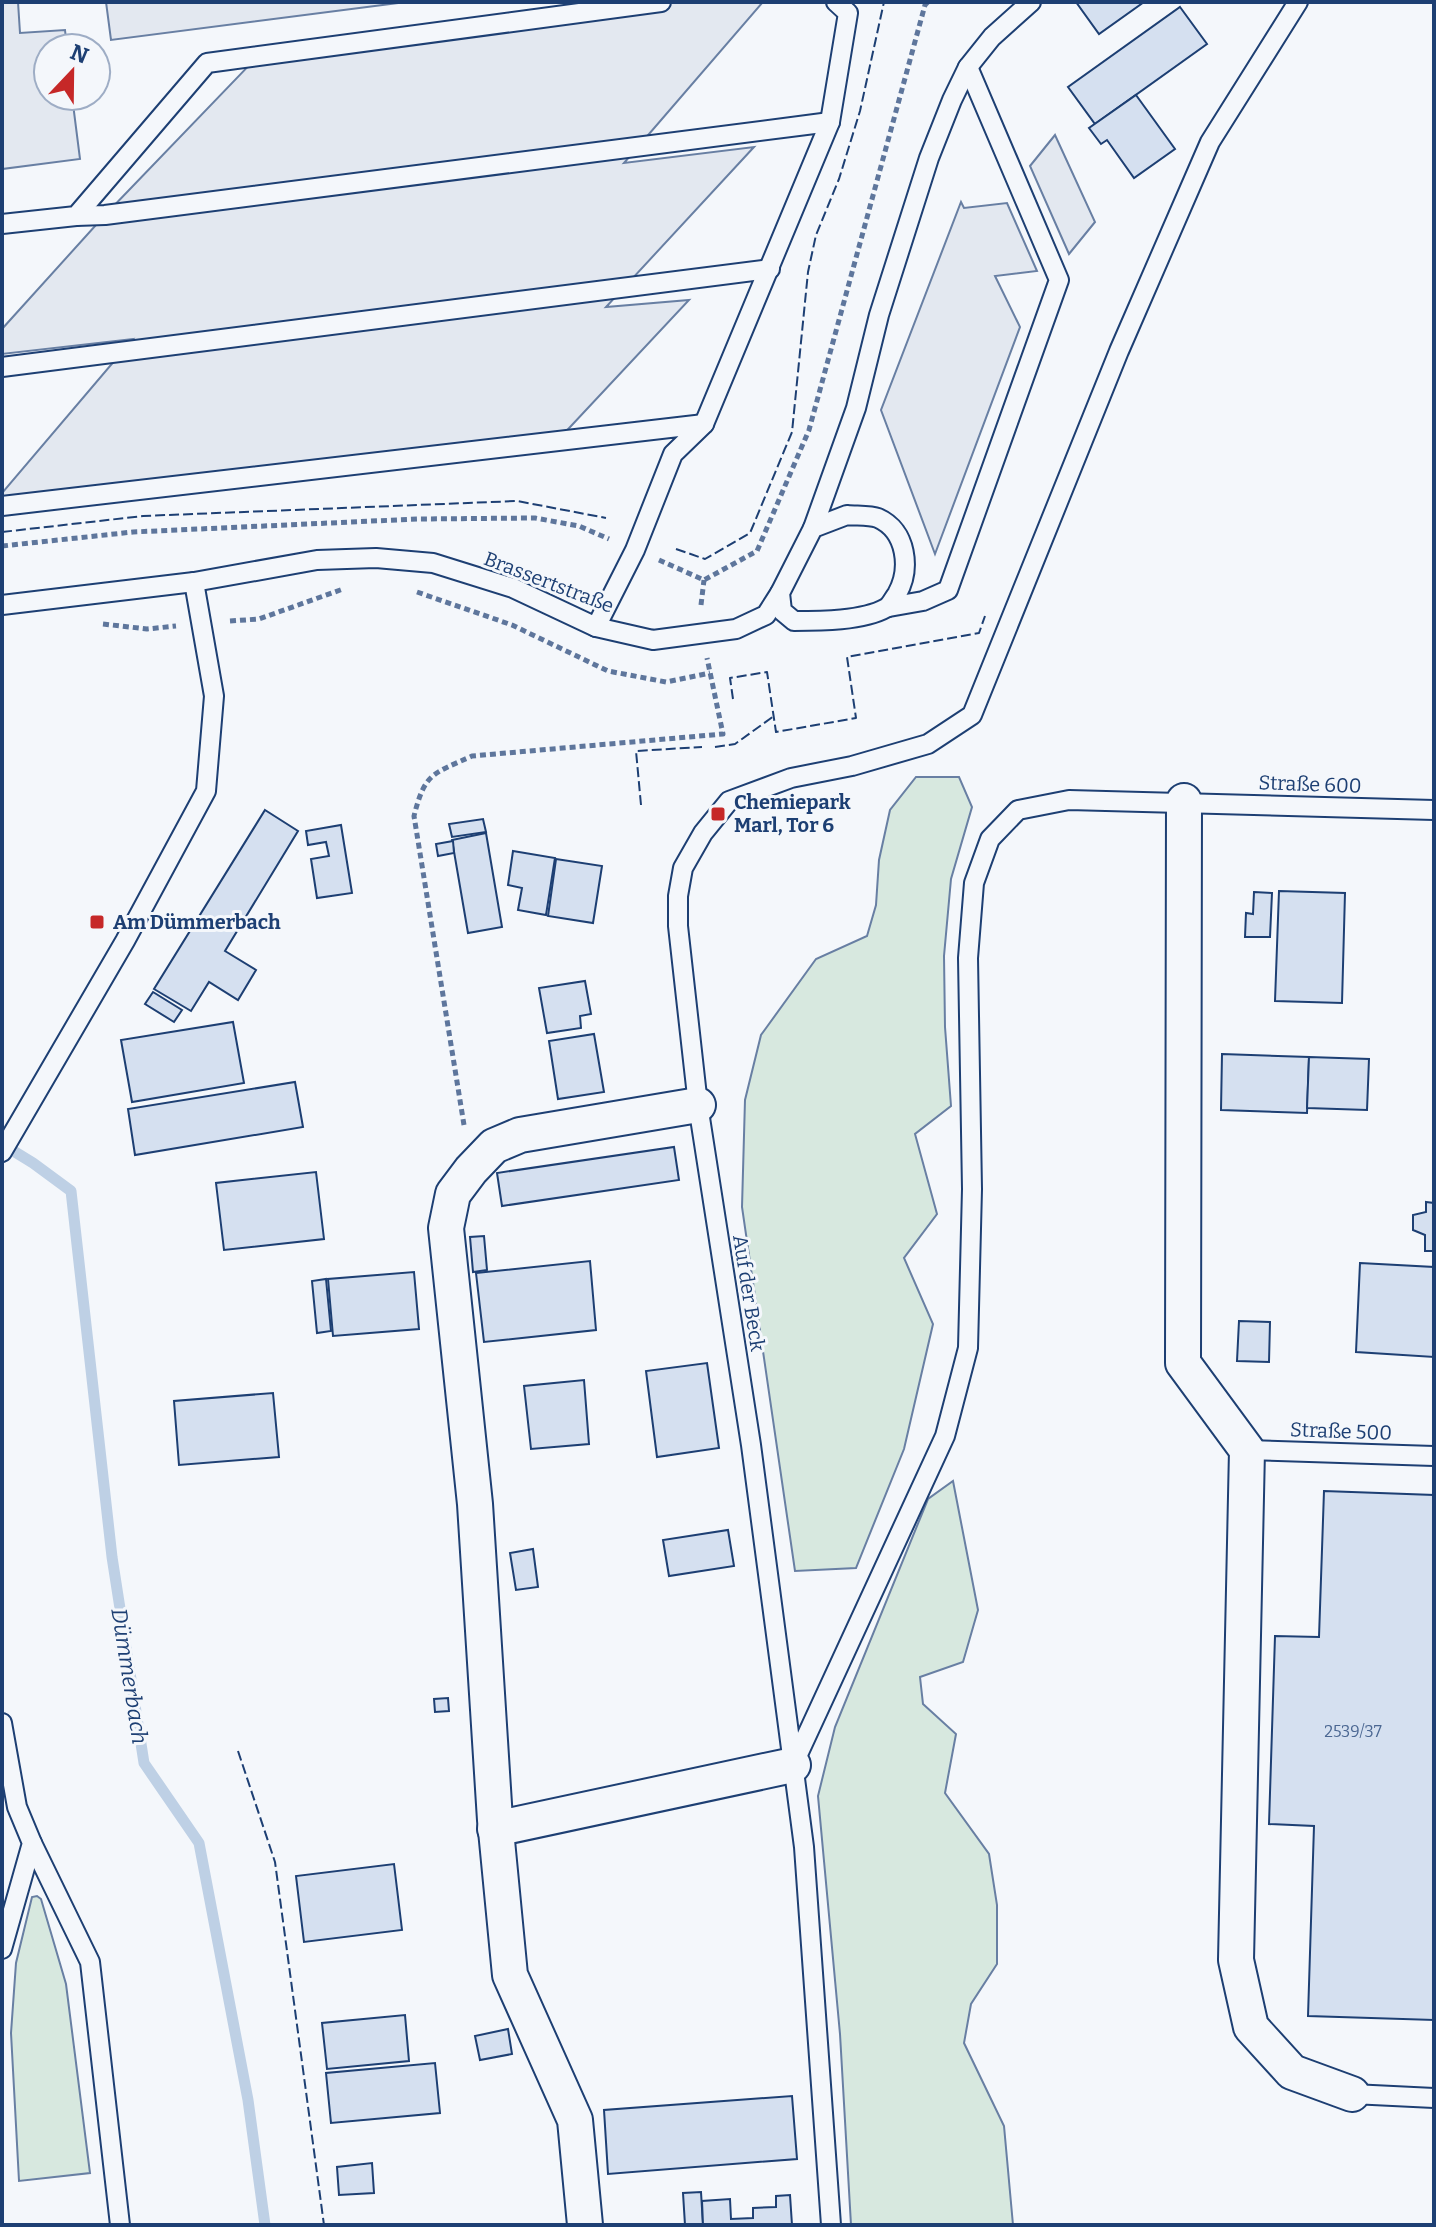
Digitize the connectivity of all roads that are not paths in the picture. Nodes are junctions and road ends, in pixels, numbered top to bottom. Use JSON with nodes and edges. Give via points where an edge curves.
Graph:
{"nodes":[{"id":1,"x":661,"y":2,"type":"edge"},
{"id":2,"x":836,"y":2,"type":"edge"},
{"id":3,"x":1031,"y":2,"type":"edge"},
{"id":4,"x":1298,"y":2,"type":"edge"},
{"id":5,"x":968,"y":67,"type":"junction"},
{"id":6,"x":830,"y":122,"type":"junction"},
{"id":7,"x":76,"y":216,"type":"junction"},
{"id":8,"x":2,"y":224,"type":"edge"},
{"id":9,"x":770,"y":269,"type":"junction"},
{"id":10,"x":2,"y":367,"type":"edge"},
{"id":11,"x":704,"y":424,"type":"junction"},
{"id":12,"x":2,"y":506,"type":"edge"},
{"id":13,"x":813,"y":528,"type":"junction"},
{"id":14,"x":194,"y":582,"type":"junction"},
{"id":15,"x":780,"y":593,"type":"junction"},
{"id":16,"x":2,"y":605,"type":"edge"},
{"id":17,"x":889,"y":607,"type":"junction"},
{"id":18,"x":817,"y":621,"type":"junction"},
{"id":19,"x":596,"y":627,"type":"junction"},
{"id":20,"x":736,"y":629,"type":"junction"},
{"id":21,"x":1184,"y":801,"type":"junction"},
{"id":22,"x":1434,"y":810,"type":"edge"},
{"id":23,"x":698,"y":1105,"type":"junction"},
{"id":24,"x":2,"y":1152,"type":"edge"},
{"id":25,"x":1247,"y":1450,"type":"junction"},
{"id":26,"x":1434,"y":1456,"type":"edge"},
{"id":27,"x":2,"y":1723,"type":"edge"},
{"id":28,"x":793,"y":1765,"type":"junction"},
{"id":29,"x":495,"y":1829,"type":"junction"},
{"id":30,"x":32,"y":1843,"type":"junction"},
{"id":31,"x":2,"y":1949,"type":"edge"},
{"id":32,"x":1352,"y":2094,"type":"joint"},
{"id":33,"x":1434,"y":2098,"type":"edge"},
{"id":34,"x":120,"y":2225,"type":"edge"},
{"id":35,"x":585,"y":2225,"type":"edge"},
{"id":36,"x":831,"y":2225,"type":"edge"}],
"edges":[{"from":1,"to":7,"type":"lane","via":[[207,63]]},
{"from":2,"to":6,"type":"lane","via":[[848,13]]},
{"from":3,"to":5,"type":"lane"},
{"from":4,"to":23,"type":"lane","name":"Auf der Beck","via":[[1210,142],[972,715],[928,744],[791,778],[729,801],[683,868],[678,926]]},
{"from":5,"to":13,"type":"lane","via":[[929,158],[856,408]]},
{"from":5,"to":17,"type":"lane","via":[[1059,280],[948,590]]},
{"from":6,"to":7,"type":"lane"},
{"from":6,"to":9,"type":"lane"},
{"from":7,"to":8,"type":"lane"},
{"from":9,"to":10,"type":"lane"},
{"from":9,"to":11,"type":"lane"},
{"from":11,"to":12,"type":"lane"},
{"from":11,"to":19,"type":"lane","via":[[673,454],[635,550]]},
{"from":13,"to":15,"type":"lane"},
{"from":13,"to":17,"type":"lane","via":[[847,515],[877,518],[895,530],[904,548],[905,571]]},
{"from":14,"to":16,"type":"lane","name":"Brassertstraße"},
{"from":14,"to":19,"type":"lane","name":"Brassertstraße","via":[[317,560],[433,563],[513,588]]},
{"from":14,"to":24,"type":"lane","via":[[214,696],[206,791]]},
{"from":15,"to":18,"type":"lane","via":[[782,611],[794,621]]},
{"from":15,"to":20,"type":"lane","name":"Brassertstraße","via":[[766,615]]},
{"from":17,"to":18,"type":"lane"},
{"from":18,"to":20,"type":"lane"},
{"from":19,"to":20,"type":"lane","name":"Brassertstraße","via":[[653,640]]},
{"from":21,"to":22,"type":"lane","name":"Straße 600"},
{"from":21,"to":25,"type":"street","via":[[1183,1363]]},
{"from":21,"to":28,"type":"lane","name":"Straße 600","via":[[1085,799],[1041,804],[1018,810],[990,839],[974,883],[968,958],[968,1348],[945,1436]]},
{"from":23,"to":28,"type":"lane","name":"Auf der Beck","via":[[751,1445]]},
{"from":23,"to":29,"type":"street","via":[[520,1135],[494,1146],[453,1194],[446,1228],[475,1504]]},
{"from":25,"to":26,"type":"lane","name":"Straße 500"},
{"from":25,"to":32,"type":"street","via":[[1236,1960],[1251,2027],[1292,2072]]},
{"from":27,"to":30,"type":"lane","via":[[17,1807]]},
{"from":28,"to":29,"type":"street"},
{"from":28,"to":36,"type":"lane","name":"Auf der Beck","via":[[804,1847]]},
{"from":29,"to":35,"type":"street","via":[[510,1975],[575,2120]]},
{"from":30,"to":31,"type":"lane"},
{"from":30,"to":34,"type":"lane","via":[[90,1962]]},
{"from":32,"to":33,"type":"lane"}]}
